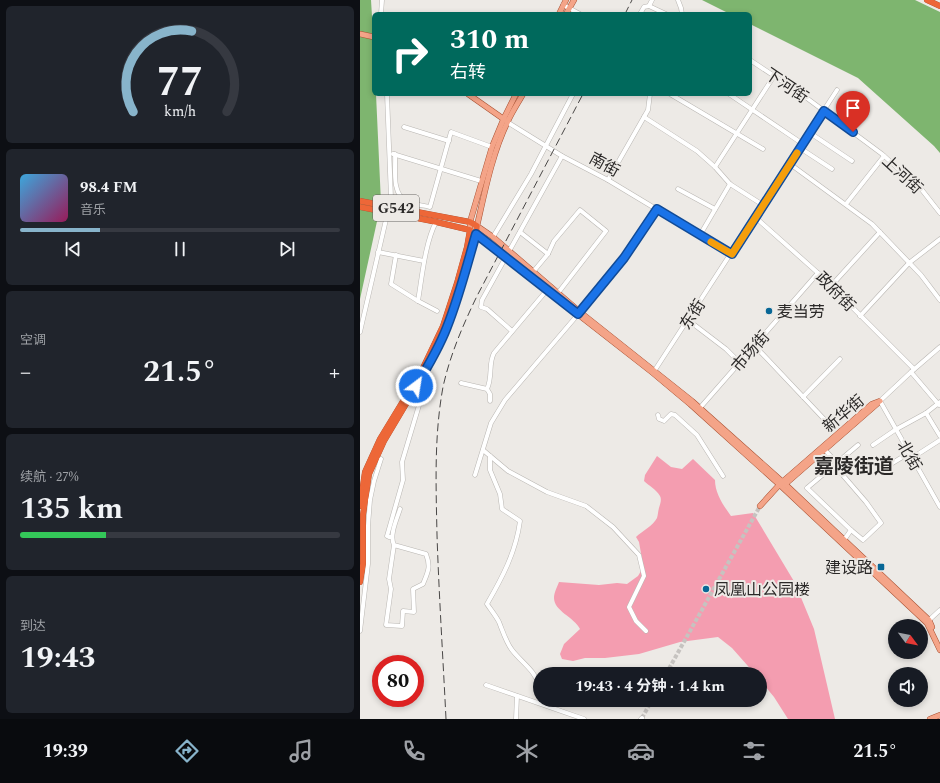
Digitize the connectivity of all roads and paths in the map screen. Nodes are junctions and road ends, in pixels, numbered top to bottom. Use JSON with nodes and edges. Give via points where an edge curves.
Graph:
{"nodes":[{"id":1,"x":382,"y":0,"type":"edge"},
{"id":2,"x":566,"y":0,"type":"edge"},
{"id":3,"x":574,"y":0,"type":"edge"},
{"id":4,"x":652,"y":0,"type":"edge"},
{"id":5,"x":678,"y":0,"type":"edge"},
{"id":6,"x":927,"y":0,"type":"edge"},
{"id":7,"x":563,"y":5,"type":"junction"},
{"id":8,"x":649,"y":6,"type":"junction"},
{"id":9,"x":940,"y":6,"type":"edge"},
{"id":10,"x":569,"y":8,"type":"junction"},
{"id":11,"x":382,"y":12,"type":"edge"},
{"id":12,"x":560,"y":12,"type":"edge"},
{"id":13,"x":567,"y":12,"type":"edge"},
{"id":14,"x":576,"y":12,"type":"edge"},
{"id":15,"x":641,"y":12,"type":"edge"},
{"id":16,"x":662,"y":12,"type":"edge"},
{"id":17,"x":682,"y":12,"type":"edge"},
{"id":18,"x":360,"y":34,"type":"edge"},
{"id":19,"x":372,"y":37,"type":"edge"},
{"id":20,"x":752,"y":61,"type":"edge"},
{"id":21,"x":774,"y":76,"type":"junction"},
{"id":22,"x":837,"y":90,"type":"dead end"},
{"id":23,"x":387,"y":96,"type":"edge"},
{"id":24,"x":471,"y":96,"type":"edge"},
{"id":25,"x":515,"y":96,"type":"edge"},
{"id":26,"x":522,"y":96,"type":"edge"},
{"id":27,"x":572,"y":96,"type":"edge"},
{"id":28,"x":650,"y":96,"type":"edge"},
{"id":29,"x":673,"y":96,"type":"edge"},
{"id":30,"x":732,"y":96,"type":"edge"},
{"id":31,"x":752,"y":110,"type":"junction"},
{"id":32,"x":824,"y":111,"type":"junction"},
{"id":33,"x":644,"y":118,"type":"junction"},
{"id":34,"x":506,"y":120,"type":"junction"},
{"id":35,"x":404,"y":127,"type":"dead end"},
{"id":36,"x":737,"y":133,"type":"junction"},
{"id":37,"x":810,"y":133,"type":"junction"},
{"id":38,"x":449,"y":141,"type":"junction"},
{"id":39,"x":803,"y":144,"type":"junction"},
{"id":40,"x":546,"y":146,"type":"junction"},
{"id":41,"x":492,"y":147,"type":"junction"},
{"id":42,"x":800,"y":148,"type":"junction"},
{"id":43,"x":763,"y":149,"type":"dead end"},
{"id":44,"x":389,"y":152,"type":"junction"},
{"id":45,"x":395,"y":154,"type":"junction"},
{"id":46,"x":562,"y":156,"type":"junction"},
{"id":47,"x":884,"y":156,"type":"junction"},
{"id":48,"x":852,"y":161,"type":"dead end"},
{"id":49,"x":790,"y":164,"type":"junction"},
{"id":50,"x":715,"y":167,"type":"junction"},
{"id":51,"x":441,"y":168,"type":"junction"},
{"id":52,"x":832,"y":169,"type":"dead end"},
{"id":53,"x":608,"y":180,"type":"junction"},
{"id":54,"x":482,"y":181,"type":"junction"},
{"id":55,"x":730,"y":184,"type":"junction"},
{"id":56,"x":678,"y":189,"type":"dead end"},
{"id":57,"x":360,"y":201,"type":"edge"},
{"id":58,"x":846,"y":204,"type":"junction"},
{"id":59,"x":762,"y":205,"type":"junction"},
{"id":60,"x":360,"y":207,"type":"edge"},
{"id":61,"x":657,"y":209,"type":"junction"},
{"id":62,"x":715,"y":209,"type":"junction"},
{"id":63,"x":940,"y":213,"type":"edge"},
{"id":64,"x":756,"y":217,"type":"junction"},
{"id":65,"x":434,"y":219,"type":"junction"},
{"id":66,"x":470,"y":222,"type":"junction"},
{"id":67,"x":477,"y":226,"type":"junction"},
{"id":68,"x":470,"y":230,"type":"junction"},
{"id":69,"x":520,"y":232,"type":"junction"},
{"id":70,"x":880,"y":232,"type":"junction"},
{"id":71,"x":476,"y":234,"type":"junction"},
{"id":72,"x":700,"y":236,"type":"junction"},
{"id":73,"x":493,"y":237,"type":"junction"},
{"id":74,"x":940,"y":239,"type":"edge"},
{"id":75,"x":378,"y":252,"type":"junction"},
{"id":76,"x":509,"y":252,"type":"junction"},
{"id":77,"x":548,"y":254,"type":"junction"},
{"id":78,"x":732,"y":254,"type":"junction"},
{"id":79,"x":396,"y":255,"type":"junction"},
{"id":80,"x":506,"y":258,"type":"junction"},
{"id":81,"x":424,"y":261,"type":"junction"},
{"id":82,"x":910,"y":264,"type":"junction"},
{"id":83,"x":533,"y":272,"type":"junction"},
{"id":84,"x":818,"y":273,"type":"junction"},
{"id":85,"x":831,"y":286,"type":"junction"},
{"id":86,"x":547,"y":290,"type":"junction"},
{"id":87,"x":558,"y":293,"type":"junction"},
{"id":88,"x":940,"y":300,"type":"edge"},
{"id":89,"x":418,"y":301,"type":"junction"},
{"id":90,"x":437,"y":311,"type":"dead end"},
{"id":91,"x":579,"y":313,"type":"junction"},
{"id":92,"x":860,"y":316,"type":"junction"},
{"id":93,"x":688,"y":320,"type":"junction"},
{"id":94,"x":512,"y":331,"type":"junction"},
{"id":95,"x":360,"y":332,"type":"edge"},
{"id":96,"x":754,"y":345,"type":"junction"},
{"id":97,"x":940,"y":348,"type":"edge"},
{"id":98,"x":840,"y":359,"type":"dead end"},
{"id":99,"x":740,"y":363,"type":"junction"},
{"id":100,"x":912,"y":370,"type":"junction"},
{"id":101,"x":654,"y":372,"type":"junction"},
{"id":102,"x":462,"y":383,"type":"dead end"},
{"id":103,"x":414,"y":386,"type":"junction"},
{"id":104,"x":487,"y":389,"type":"junction"},
{"id":105,"x":804,"y":397,"type":"junction"},
{"id":106,"x":490,"y":401,"type":"dead end"},
{"id":107,"x":880,"y":402,"type":"junction"},
{"id":108,"x":939,"y":404,"type":"edge"},
{"id":109,"x":699,"y":410,"type":"junction"},
{"id":110,"x":926,"y":413,"type":"junction"},
{"id":111,"x":658,"y":415,"type":"dead end"},
{"id":112,"x":824,"y":419,"type":"dead end"},
{"id":113,"x":895,"y":430,"type":"junction"},
{"id":114,"x":940,"y":436,"type":"edge"},
{"id":115,"x":940,"y":440,"type":"edge"},
{"id":116,"x":858,"y":445,"type":"dead end"},
{"id":117,"x":873,"y":445,"type":"dead end"},
{"id":118,"x":483,"y":450,"type":"junction"},
{"id":119,"x":825,"y":450,"type":"junction"},
{"id":120,"x":909,"y":453,"type":"junction"},
{"id":121,"x":490,"y":456,"type":"junction"},
{"id":122,"x":912,"y":458,"type":"junction"},
{"id":123,"x":381,"y":459,"type":"dead end"},
{"id":124,"x":836,"y":464,"type":"junction"},
{"id":125,"x":881,"y":470,"type":"dead end"},
{"id":126,"x":475,"y":475,"type":"dead end"},
{"id":127,"x":723,"y":476,"type":"dead end"},
{"id":128,"x":782,"y":485,"type":"junction"},
{"id":129,"x":360,"y":506,"type":"edge"},
{"id":130,"x":940,"y":507,"type":"edge"},
{"id":131,"x":400,"y":509,"type":"dead end"},
{"id":132,"x":851,"y":530,"type":"junction"},
{"id":133,"x":392,"y":537,"type":"junction"},
{"id":134,"x":844,"y":540,"type":"junction"},
{"id":135,"x":394,"y":545,"type":"junction"},
{"id":136,"x":360,"y":582,"type":"edge"},
{"id":137,"x":940,"y":610,"type":"edge"},
{"id":138,"x":925,"y":619,"type":"edge"},
{"id":139,"x":925,"y":619,"type":"edge"},
{"id":140,"x":928,"y":622,"type":"junction"},
{"id":141,"x":360,"y":631,"type":"edge"},
{"id":142,"x":646,"y":631,"type":"dead end"},
{"id":143,"x":940,"y":642,"type":"edge"},
{"id":144,"x":940,"y":650,"type":"edge"},
{"id":145,"x":533,"y":672,"type":"edge"},
{"id":146,"x":486,"y":685,"type":"dead end"},
{"id":147,"x":517,"y":696,"type":"junction"},
{"id":148,"x":533,"y":700,"type":"edge"},
{"id":149,"x":554,"y":707,"type":"edge"},
{"id":150,"x":940,"y":714,"type":"edge"},
{"id":151,"x":516,"y":719,"type":"edge"},
{"id":152,"x":584,"y":719,"type":"edge"},
{"id":153,"x":930,"y":719,"type":"edge"}],
"edges":[{"from":1,"to":11,"type":"street"},
{"from":2,"to":7,"type":"main road"},
{"from":3,"to":10,"type":"main road"},
{"from":4,"to":8,"type":"street"},
{"from":5,"to":17,"type":"street"},
{"from":6,"to":9,"type":"highway"},
{"from":7,"to":10,"type":"street"},
{"from":7,"to":12,"type":"main road"},
{"from":8,"to":15,"type":"street"},
{"from":8,"to":16,"type":"street"},
{"from":10,"to":13,"type":"main road"},
{"from":10,"to":14,"type":"street"},
{"from":18,"to":19,"type":"main road"},
{"from":20,"to":21,"type":"street","name":"下河街"},
{"from":21,"to":31,"type":"street"},
{"from":21,"to":32,"type":"street","name":"下河街"},
{"from":22,"to":32,"type":"street","name":"东街"},
{"from":23,"to":44,"type":"street"},
{"from":24,"to":34,"type":"main road","name":"南街"},
{"from":25,"to":34,"type":"main road"},
{"from":26,"to":34,"type":"main road"},
{"from":27,"to":40,"type":"street"},
{"from":28,"to":33,"type":"street"},
{"from":29,"to":36,"type":"street"},
{"from":30,"to":31,"type":"street"},
{"from":31,"to":36,"type":"street"},
{"from":31,"to":39,"type":"street"},
{"from":32,"to":37,"type":"street","name":"东街"},
{"from":32,"to":47,"type":"street","name":"上河街"},
{"from":33,"to":50,"type":"street","via":[[697,151]]},
{"from":33,"to":53,"type":"street"},
{"from":34,"to":40,"type":"street","name":"南街"},
{"from":34,"to":41,"type":"main road"},
{"from":34,"to":67,"type":"main road"},
{"from":35,"to":38,"type":"street"},
{"from":36,"to":43,"type":"street"},
{"from":36,"to":50,"type":"street"},
{"from":37,"to":39,"type":"street","name":"东街"},
{"from":37,"to":48,"type":"street"},
{"from":38,"to":41,"type":"street","via":[[451,132]]},
{"from":38,"to":51,"type":"street"},
{"from":39,"to":42,"type":"street","name":"东街"},
{"from":40,"to":46,"type":"street","name":"南街"},
{"from":40,"to":73,"type":"street"},
{"from":41,"to":54,"type":"main road"},
{"from":42,"to":49,"type":"street","name":"东街"},
{"from":42,"to":52,"type":"street"},
{"from":44,"to":45,"type":"street"},
{"from":44,"to":75,"type":"street","via":[[391,198]]},
{"from":45,"to":51,"type":"street"},
{"from":45,"to":51,"type":"street","via":[[397,189],[400,196],[408,202],[430,207]]},
{"from":46,"to":53,"type":"street","name":"南街"},
{"from":46,"to":69,"type":"street"},
{"from":47,"to":58,"type":"street"},
{"from":47,"to":63,"type":"street","name":"上河街","via":[[922,190]]},
{"from":49,"to":58,"type":"street"},
{"from":49,"to":59,"type":"street","name":"东街"},
{"from":50,"to":55,"type":"street"},
{"from":51,"to":54,"type":"street"},
{"from":53,"to":61,"type":"street","name":"南街"},
{"from":54,"to":66,"type":"main road"},
{"from":55,"to":59,"type":"street"},
{"from":55,"to":62,"type":"street"},
{"from":56,"to":62,"type":"street"},
{"from":57,"to":65,"type":"highway","number":"G542","bridge":true},
{"from":58,"to":70,"type":"street"},
{"from":59,"to":64,"type":"street","name":"东街"},
{"from":60,"to":65,"type":"highway","number":"G542","bridge":true},
{"from":61,"to":72,"type":"street","name":"南街"},
{"from":61,"to":91,"type":"street","via":[[624,258]]},
{"from":62,"to":72,"type":"street"},
{"from":64,"to":78,"type":"street","name":"东街"},
{"from":64,"to":84,"type":"street","name":"政府街"},
{"from":65,"to":66,"type":"highway","number":"G542"},
{"from":65,"to":68,"type":"highway","number":"G542"},
{"from":65,"to":81,"type":"street"},
{"from":66,"to":67,"type":"highway","number":"G542"},
{"from":66,"to":68,"type":"main road"},
{"from":67,"to":71,"type":"highway"},
{"from":67,"to":73,"type":"main road"},
{"from":68,"to":71,"type":"main road"},
{"from":68,"to":103,"type":"highway","via":[[443,326]]},
{"from":69,"to":76,"type":"street"},
{"from":69,"to":77,"type":"street"},
{"from":70,"to":82,"type":"street"},
{"from":70,"to":85,"type":"street"},
{"from":71,"to":80,"type":"main road"},
{"from":71,"to":103,"type":"highway","via":[[447,328],[425,372]]},
{"from":72,"to":78,"type":"street","name":"南街"},
{"from":73,"to":76,"type":"main road"},
{"from":74,"to":82,"type":"street"},
{"from":75,"to":79,"type":"street"},
{"from":75,"to":95,"type":"street"},
{"from":76,"to":80,"type":"street"},
{"from":76,"to":83,"type":"main road"},
{"from":77,"to":83,"type":"street"},
{"from":77,"to":87,"type":"street","via":[[554,240],[580,210],[606,231]]},
{"from":78,"to":93,"type":"street","name":"东街"},
{"from":79,"to":81,"type":"street"},
{"from":79,"to":89,"type":"street","via":[[391,284]]},
{"from":80,"to":86,"type":"main road"},
{"from":80,"to":94,"type":"street","via":[[485,295],[482,307]]},
{"from":81,"to":89,"type":"street"},
{"from":82,"to":88,"type":"street"},
{"from":82,"to":92,"type":"street"},
{"from":83,"to":87,"type":"main road"},
{"from":84,"to":85,"type":"street","name":"政府街"},
{"from":84,"to":96,"type":"street","name":"市场街"},
{"from":85,"to":92,"type":"street","name":"政府街"},
{"from":86,"to":91,"type":"main road"},
{"from":86,"to":94,"type":"street"},
{"from":87,"to":91,"type":"main road"},
{"from":89,"to":90,"type":"street"},
{"from":91,"to":101,"type":"main road"},
{"from":91,"to":118,"type":"street","via":[[505,400],[491,423]]},
{"from":92,"to":100,"type":"street","name":"政府街"},
{"from":93,"to":99,"type":"street"},
{"from":93,"to":101,"type":"street","name":"东街"},
{"from":94,"to":104,"type":"street","via":[[492,356],[492,374]]},
{"from":96,"to":99,"type":"street","name":"市场街"},
{"from":96,"to":105,"type":"street"},
{"from":97,"to":100,"type":"street"},
{"from":98,"to":105,"type":"street"},
{"from":99,"to":109,"type":"street","name":"市场街"},
{"from":100,"to":107,"type":"street"},
{"from":100,"to":108,"type":"street","name":"政府街"},
{"from":101,"to":109,"type":"main road"},
{"from":102,"to":104,"type":"street"},
{"from":103,"to":129,"type":"highway","via":[[380,439],[365,472]]},
{"from":103,"to":133,"type":"street","via":[[423,392],[402,462],[403,480],[387,536]]},
{"from":103,"to":136,"type":"highway","via":[[369,474],[363,516],[363,564]]},
{"from":104,"to":106,"type":"street"},
{"from":105,"to":112,"type":"street"},
{"from":107,"to":113,"type":"street","name":"北街"},
{"from":107,"to":119,"type":"main road","name":"新华街"},
{"from":107,"to":128,"type":"main road","name":"新华街","via":[[872,404]]},
{"from":108,"to":110,"type":"street"},
{"from":109,"to":128,"type":"main road"},
{"from":110,"to":113,"type":"street"},
{"from":110,"to":114,"type":"street"},
{"from":111,"to":127,"type":"street","via":[[659,419],[664,421],[671,414],[675,415],[697,435]]},
{"from":113,"to":117,"type":"street"},
{"from":113,"to":120,"type":"street","name":"北街"},
{"from":115,"to":122,"type":"street"},
{"from":116,"to":124,"type":"street"},
{"from":118,"to":121,"type":"street"},
{"from":118,"to":126,"type":"street"},
{"from":119,"to":124,"type":"street"},
{"from":119,"to":128,"type":"main road","name":"新华街"},
{"from":120,"to":122,"type":"street","name":"北街"},
{"from":120,"to":125,"type":"street"},
{"from":121,"to":142,"type":"street","via":[[508,471],[540,488],[586,506],[613,527],[639,555],[644,576],[629,607],[636,621]]},
{"from":121,"to":145,"type":"street","via":[[490,470],[500,494],[502,509],[520,521],[518,536],[505,571],[487,604],[498,620],[512,651]]},
{"from":122,"to":130,"type":"street","name":"北街"},
{"from":123,"to":141,"type":"street","via":[[370,500],[368,564]]},
{"from":124,"to":132,"type":"street","via":[[807,488]]},
{"from":124,"to":132,"type":"street","via":[[881,523],[863,540]]},
{"from":128,"to":134,"type":"main road"},
{"from":128,"to":138,"type":"main road"},
{"from":131,"to":133,"type":"street"},
{"from":132,"to":134,"type":"street"},
{"from":133,"to":135,"type":"street"},
{"from":134,"to":139,"type":"main road"},
{"from":135,"to":135,"type":"street","via":[[426,554],[429,562],[423,584],[413,589],[414,612],[403,611],[402,626],[386,625]]},
{"from":137,"to":140,"type":"street"},
{"from":140,"to":143,"type":"main road"},
{"from":140,"to":144,"type":"main road"},
{"from":146,"to":147,"type":"street"},
{"from":147,"to":148,"type":"street"},
{"from":147,"to":151,"type":"street"},
{"from":149,"to":152,"type":"street"},
{"from":150,"to":153,"type":"main road"}]}
